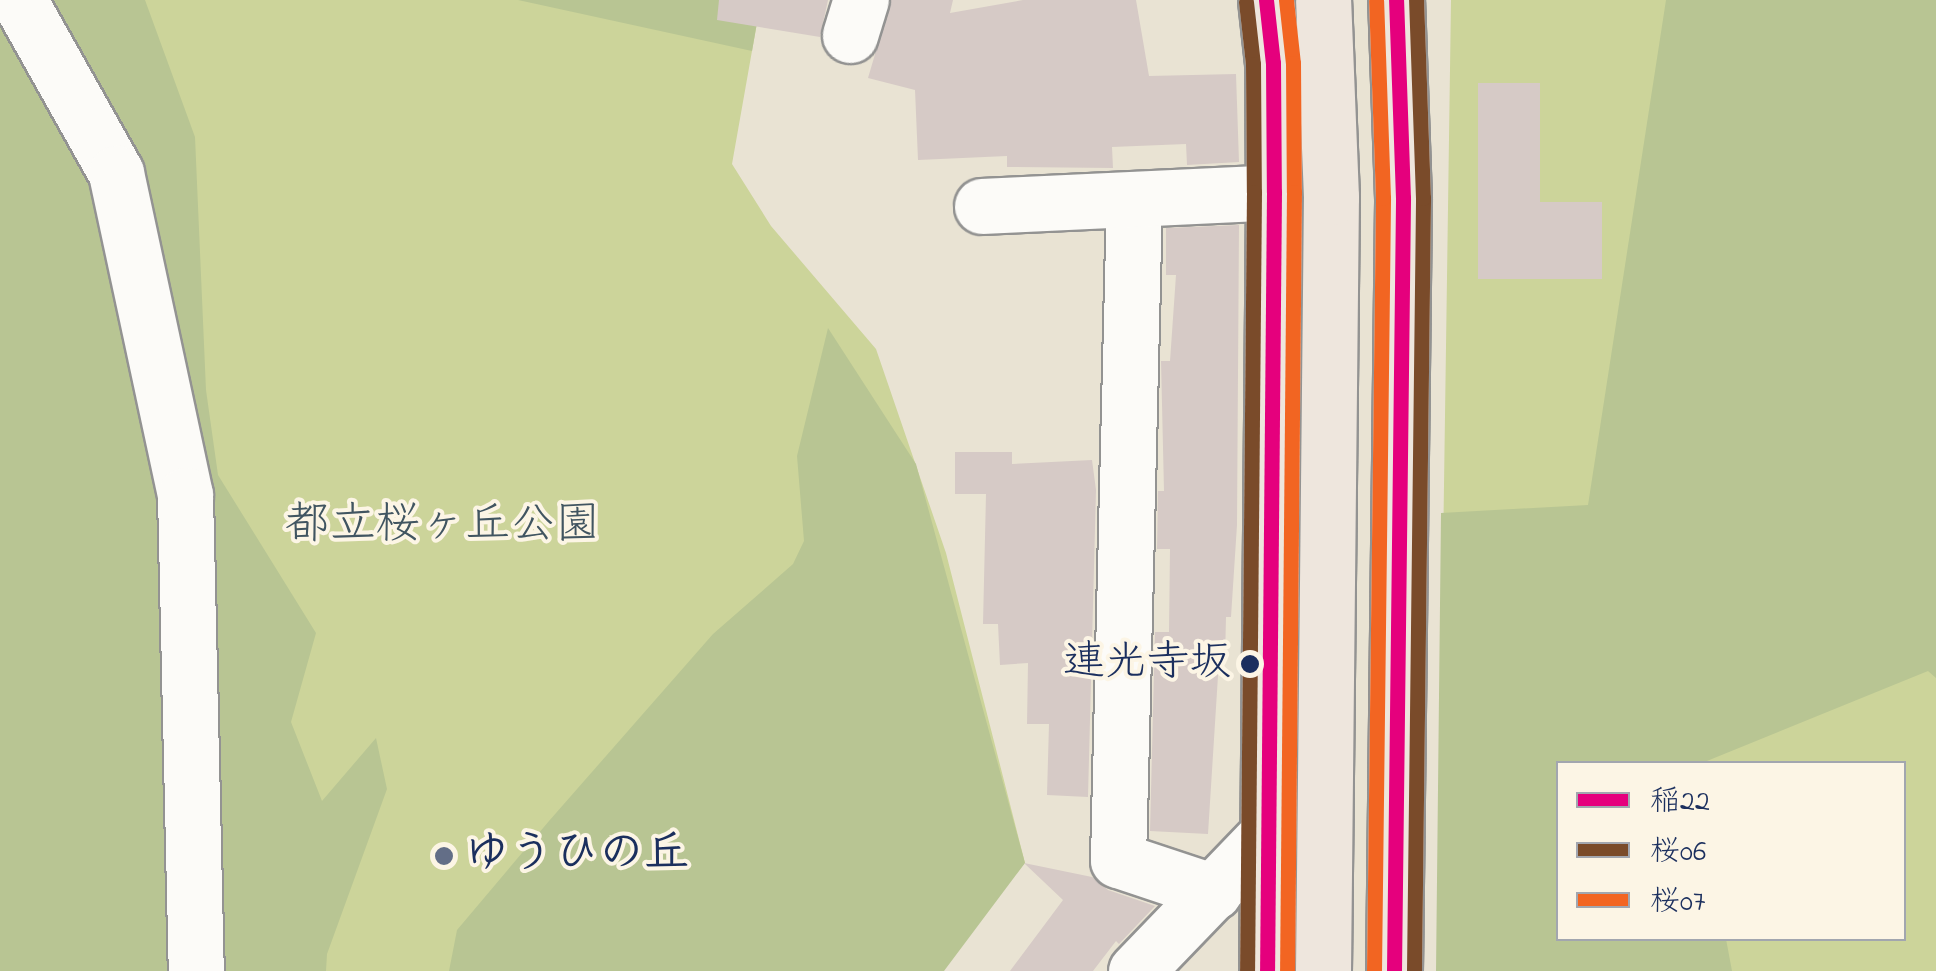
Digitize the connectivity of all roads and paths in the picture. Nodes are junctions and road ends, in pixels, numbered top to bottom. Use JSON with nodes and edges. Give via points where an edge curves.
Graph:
{"nodes":[{"id":1,"x":19,"y":0,"type":"edge"},
{"id":2,"x":1266,"y":0,"type":"edge"},
{"id":3,"x":1323,"y":0,"type":"edge"},
{"id":4,"x":1396,"y":0,"type":"edge"},
{"id":5,"x":1274,"y":192,"type":"junction"},
{"id":6,"x":1134,"y":200,"type":"junction"},
{"id":7,"x":982,"y":206,"type":"dead end"},
{"id":8,"x":1268,"y":834,"type":"junction"},
{"id":9,"x":1214,"y":892,"type":"junction"},
{"id":10,"x":196,"y":971,"type":"edge"},
{"id":11,"x":1136,"y":971,"type":"edge"},
{"id":12,"x":1266,"y":971,"type":"edge"},
{"id":13,"x":1323,"y":971,"type":"edge"},
{"id":14,"x":1394,"y":971,"type":"edge"}],
"edges":[{"from":1,"to":10,"type":"street","via":[[116,173],[185,495]]},
{"from":2,"to":5,"type":"main road"},
{"from":3,"to":13,"type":"main road","via":[[1331,196]]},
{"from":4,"to":14,"type":"main road","via":[[1403,198]]},
{"from":5,"to":6,"type":"street"},
{"from":5,"to":8,"type":"main road"},
{"from":6,"to":7,"type":"street"},
{"from":6,"to":9,"type":"street","via":[[1118,860]]},
{"from":8,"to":9,"type":"street"},
{"from":8,"to":12,"type":"main road"},
{"from":9,"to":11,"type":"street"}]}
